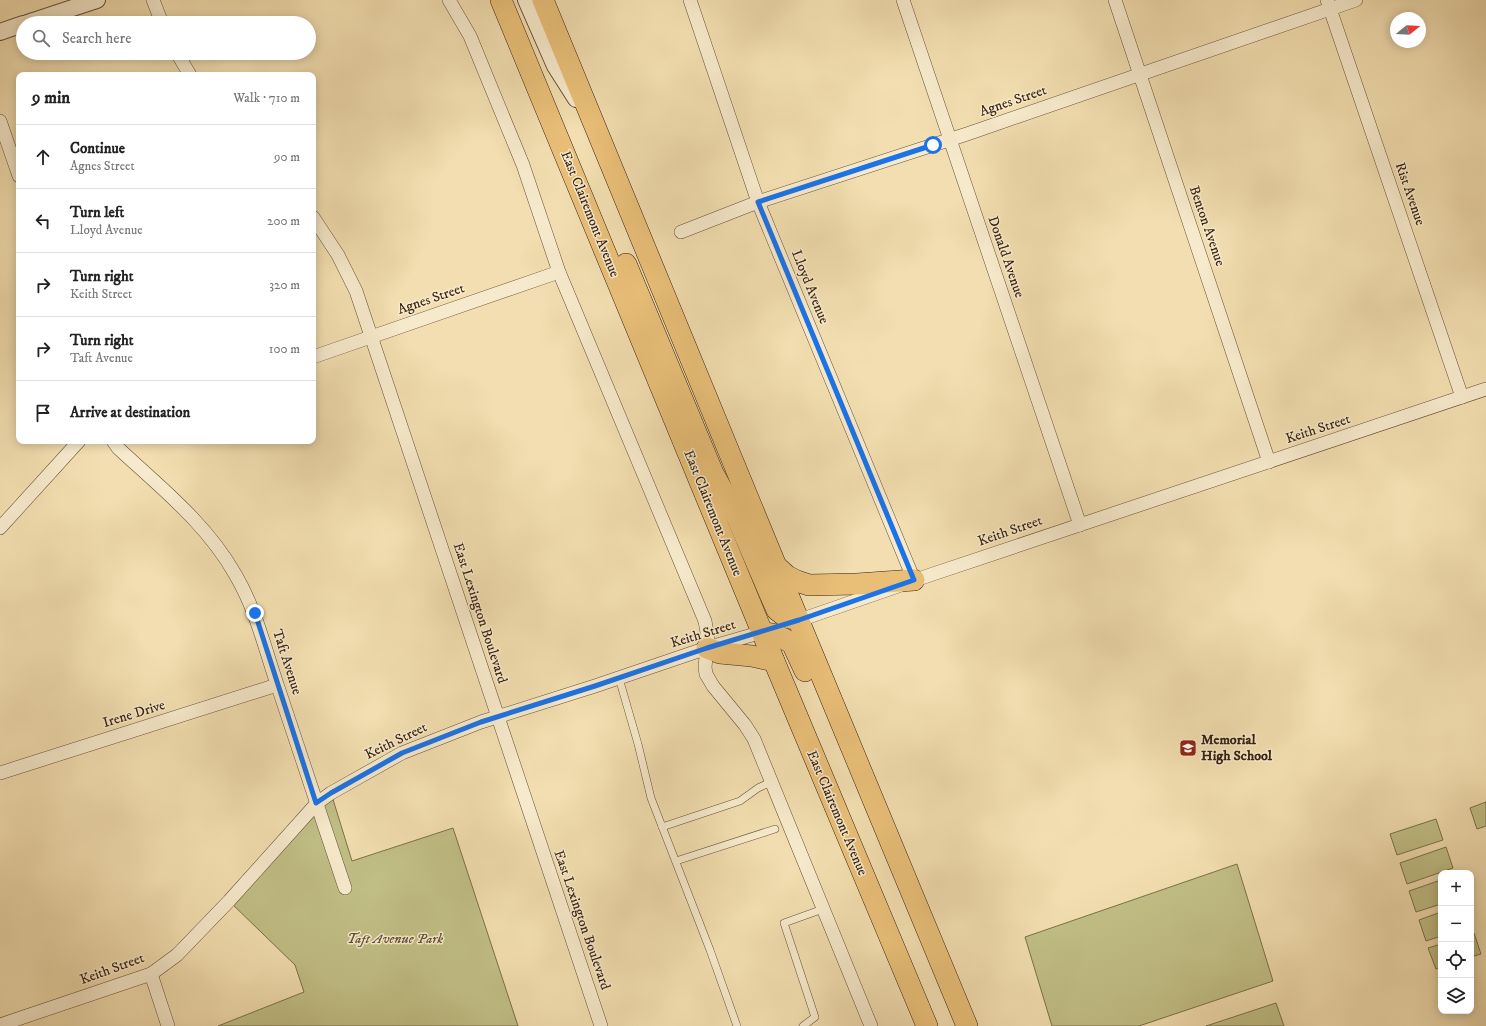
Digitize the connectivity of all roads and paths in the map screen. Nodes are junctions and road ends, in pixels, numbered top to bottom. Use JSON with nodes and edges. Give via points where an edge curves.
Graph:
{"nodes":[{"id":1,"x":97,"y":0,"type":"edge"},
{"id":2,"x":153,"y":0,"type":"edge"},
{"id":3,"x":449,"y":0,"type":"edge"},
{"id":4,"x":501,"y":0,"type":"edge"},
{"id":5,"x":526,"y":0,"type":"edge"},
{"id":6,"x":544,"y":0,"type":"edge"},
{"id":7,"x":690,"y":0,"type":"edge"},
{"id":8,"x":903,"y":0,"type":"edge"},
{"id":9,"x":1115,"y":0,"type":"edge"},
{"id":10,"x":1356,"y":0,"type":"edge"},
{"id":11,"x":1329,"y":4,"type":"edge"},
{"id":12,"x":48,"y":16,"type":"edge"},
{"id":13,"x":159,"y":16,"type":"edge"},
{"id":14,"x":16,"y":26,"type":"edge"},
{"id":15,"x":0,"y":32,"type":"edge"},
{"id":16,"x":181,"y":60,"type":"edge"},
{"id":17,"x":188,"y":72,"type":"edge"},
{"id":18,"x":1139,"y":75,"type":"junction"},
{"id":19,"x":0,"y":122,"type":"edge"},
{"id":20,"x":600,"y":138,"type":"junction"},
{"id":21,"x":950,"y":139,"type":"junction"},
{"id":22,"x":16,"y":167,"type":"edge"},
{"id":23,"x":758,"y":202,"type":"junction"},
{"id":24,"x":587,"y":205,"type":"junction"},
{"id":25,"x":316,"y":222,"type":"edge"},
{"id":26,"x":681,"y":232,"type":"dead end"},
{"id":27,"x":559,"y":272,"type":"junction"},
{"id":28,"x":372,"y":337,"type":"junction"},
{"id":29,"x":316,"y":356,"type":"edge"},
{"id":30,"x":1486,"y":389,"type":"edge"},
{"id":31,"x":1462,"y":397,"type":"junction"},
{"id":32,"x":76,"y":444,"type":"edge"},
{"id":33,"x":115,"y":444,"type":"edge"},
{"id":34,"x":1269,"y":462,"type":"junction"},
{"id":35,"x":1080,"y":525,"type":"junction"},
{"id":36,"x":0,"y":528,"type":"edge"},
{"id":37,"x":776,"y":566,"type":"junction"},
{"id":38,"x":914,"y":580,"type":"junction"},
{"id":39,"x":799,"y":620,"type":"junction"},
{"id":40,"x":762,"y":632,"type":"junction"},
{"id":41,"x":707,"y":648,"type":"junction"},
{"id":42,"x":774,"y":661,"type":"junction"},
{"id":43,"x":619,"y":678,"type":"junction"},
{"id":44,"x":277,"y":685,"type":"junction"},
{"id":45,"x":498,"y":716,"type":"junction"},
{"id":46,"x":0,"y":773,"type":"edge"},
{"id":47,"x":772,"y":782,"type":"junction"},
{"id":48,"x":316,"y":803,"type":"junction"},
{"id":49,"x":662,"y":826,"type":"junction"},
{"id":50,"x":883,"y":826,"type":"junction"},
{"id":51,"x":775,"y":829,"type":"dead end"},
{"id":52,"x":676,"y":862,"type":"junction"},
{"id":53,"x":345,"y":888,"type":"dead end"},
{"id":54,"x":823,"y":909,"type":"junction"},
{"id":55,"x":151,"y":974,"type":"junction"},
{"id":56,"x":0,"y":1024,"type":"edge"},
{"id":57,"x":168,"y":1026,"type":"edge"},
{"id":58,"x":601,"y":1026,"type":"edge"},
{"id":59,"x":737,"y":1026,"type":"edge"},
{"id":60,"x":804,"y":1026,"type":"edge"},
{"id":61,"x":871,"y":1026,"type":"edge"},
{"id":62,"x":927,"y":1026,"type":"edge"},
{"id":63,"x":967,"y":1026,"type":"edge"}],
"edges":[{"from":1,"to":12,"type":"street"},
{"from":2,"to":13,"type":"street"},
{"from":3,"to":27,"type":"street","via":[[470,36],[523,165]]},
{"from":4,"to":24,"type":"main road","name":"East Clairemont Avenue"},
{"from":5,"to":20,"type":"street","via":[[555,66]]},
{"from":6,"to":20,"type":"main road"},
{"from":7,"to":23,"type":"street","name":"Lloyd Avenue"},
{"from":8,"to":21,"type":"street","name":"Donald Avenue"},
{"from":9,"to":18,"type":"street","name":"Benton Avenue"},
{"from":10,"to":11,"type":"street","name":"Agnes Street"},
{"from":11,"to":18,"type":"street","name":"Agnes Street"},
{"from":11,"to":31,"type":"street","name":"Rist Avenue"},
{"from":14,"to":15,"type":"street"},
{"from":16,"to":17,"type":"street"},
{"from":18,"to":21,"type":"street","name":"Agnes Street"},
{"from":18,"to":34,"type":"street","name":"Benton Avenue"},
{"from":19,"to":22,"type":"street"},
{"from":20,"to":37,"type":"main road"},
{"from":21,"to":23,"type":"street","name":"Agnes Street"},
{"from":21,"to":35,"type":"street","name":"Donald Avenue"},
{"from":23,"to":26,"type":"street","name":"Agnes Street"},
{"from":23,"to":38,"type":"street","name":"Lloyd Avenue"},
{"from":24,"to":39,"type":"main road","via":[[623,255],[713,473],[737,517],[777,610],[786,617]]},
{"from":24,"to":40,"type":"main road","name":"East Clairemont Avenue"},
{"from":25,"to":28,"type":"street","name":"East Lexington Boulevard","via":[[338,255],[356,291]]},
{"from":27,"to":28,"type":"street","name":"Agnes Street"},
{"from":27,"to":41,"type":"street","via":[[705,621]]},
{"from":28,"to":29,"type":"street","name":"Agnes Street"},
{"from":28,"to":45,"type":"street","name":"East Lexington Boulevard"},
{"from":30,"to":31,"type":"street","name":"Keith Street"},
{"from":31,"to":34,"type":"street","name":"Keith Street"},
{"from":32,"to":36,"type":"street"},
{"from":33,"to":44,"type":"street","name":"Taft Avenue","via":[[186,511],[213,541],[235,574],[255,613]]},
{"from":34,"to":35,"type":"street","name":"Keith Street"},
{"from":35,"to":38,"type":"street","name":"Keith Street"},
{"from":37,"to":38,"type":"main road","via":[[787,576],[809,585]]},
{"from":37,"to":39,"type":"main road"},
{"from":38,"to":39,"type":"street","name":"Keith Street"},
{"from":39,"to":40,"type":"street","name":"Keith Street"},
{"from":39,"to":50,"type":"main road"},
{"from":40,"to":41,"type":"street","name":"Keith Street"},
{"from":40,"to":42,"type":"main road","name":"East Clairemont Avenue"},
{"from":40,"to":50,"type":"main road","via":[[776,635],[792,643],[856,784]]},
{"from":41,"to":42,"type":"main road","via":[[720,653]]},
{"from":41,"to":43,"type":"street","name":"Keith Street"},
{"from":41,"to":47,"type":"street","via":[[704,667],[709,680],[750,732]]},
{"from":42,"to":62,"type":"main road","name":"East Clairemont Avenue"},
{"from":43,"to":45,"type":"street","name":"Keith Street"},
{"from":43,"to":49,"type":"lane","via":[[651,798]]},
{"from":44,"to":46,"type":"street","name":"Irene Drive"},
{"from":44,"to":48,"type":"street","name":"Taft Avenue"},
{"from":45,"to":48,"type":"street","name":"Keith Street","via":[[402,753]]},
{"from":45,"to":58,"type":"street","name":"East Lexington Boulevard"},
{"from":47,"to":49,"type":"lane","via":[[740,801]]},
{"from":47,"to":54,"type":"street"},
{"from":48,"to":53,"type":"street","name":"Taft Avenue"},
{"from":48,"to":55,"type":"street","name":"Keith Street","via":[[176,955]]},
{"from":49,"to":52,"type":"lane"},
{"from":50,"to":63,"type":"main road"},
{"from":51,"to":52,"type":"lane"},
{"from":52,"to":59,"type":"lane"},
{"from":54,"to":60,"type":"lane","via":[[784,923],[815,1017]]},
{"from":54,"to":61,"type":"street"},
{"from":55,"to":56,"type":"street","name":"Keith Street"},
{"from":55,"to":57,"type":"street"}]}
